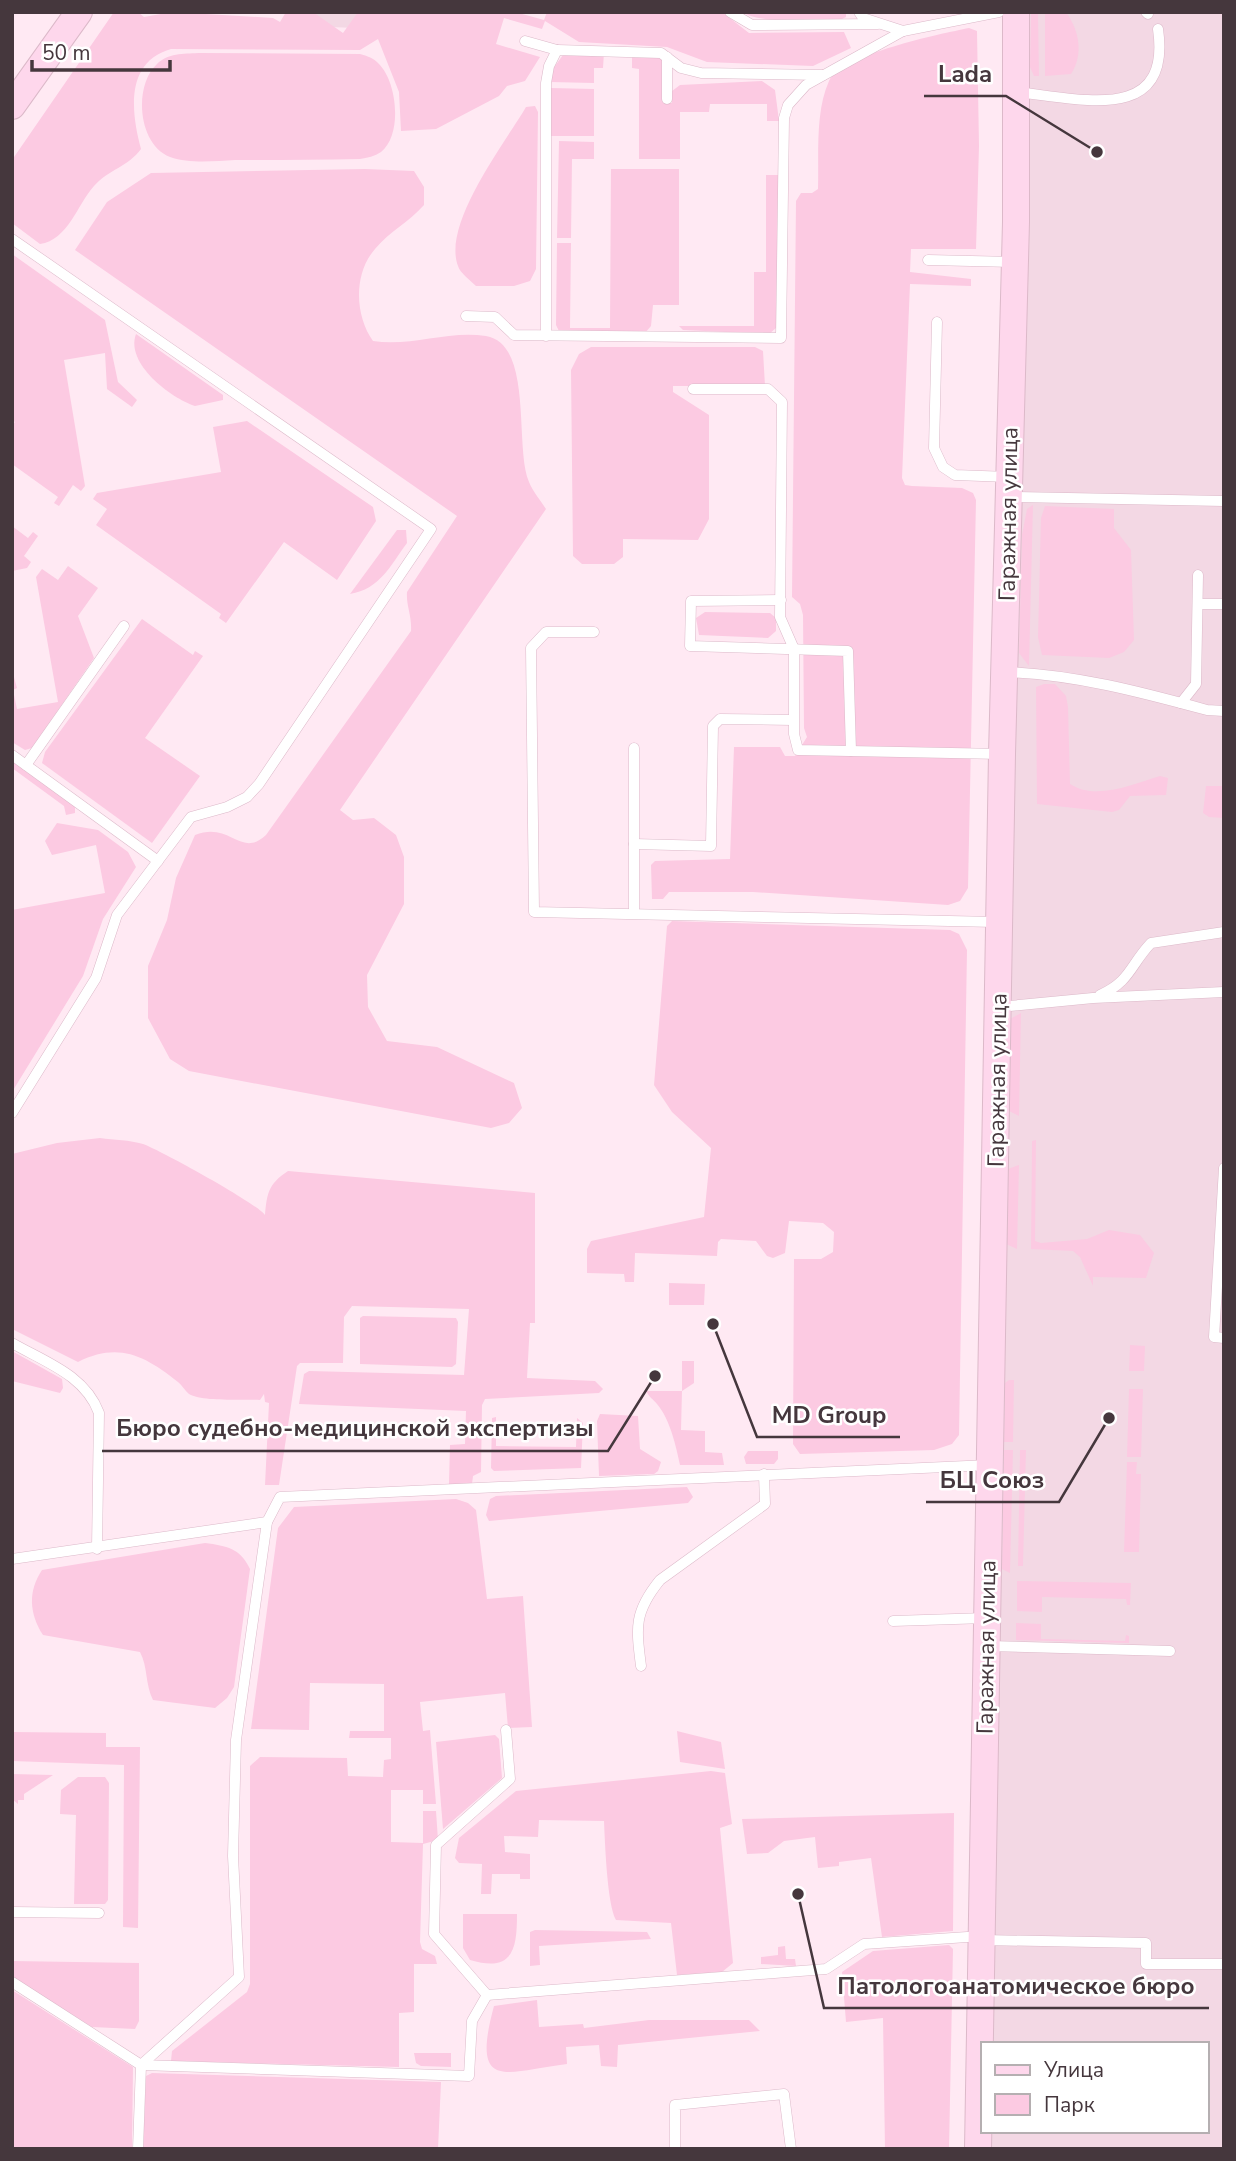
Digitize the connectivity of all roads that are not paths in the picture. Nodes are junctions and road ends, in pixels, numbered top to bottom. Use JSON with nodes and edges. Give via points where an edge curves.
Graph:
{"nodes":[{"id":1,"x":79,"y":12,"type":"edge"},
{"id":2,"x":730,"y":12,"type":"edge"},
{"id":3,"x":859,"y":12,"type":"edge"},
{"id":4,"x":999,"y":12,"type":"edge"},
{"id":5,"x":1016,"y":12,"type":"edge"},
{"id":6,"x":878,"y":24,"type":"junction"},
{"id":7,"x":1158,"y":29,"type":"dead end"},
{"id":8,"x":903,"y":31,"type":"junction"},
{"id":9,"x":525,"y":41,"type":"dead end"},
{"id":10,"x":557,"y":50,"type":"junction"},
{"id":11,"x":667,"y":57,"type":"junction"},
{"id":12,"x":823,"y":75,"type":"junction"},
{"id":13,"x":1016,"y":92,"type":"junction"},
{"id":14,"x":667,"y":99,"type":"dead end"},
{"id":15,"x":12,"y":106,"type":"edge"},
{"id":16,"x":12,"y":239,"type":"edge"},
{"id":17,"x":928,"y":260,"type":"dead end"},
{"id":18,"x":1014,"y":262,"type":"junction"},
{"id":19,"x":466,"y":316,"type":"dead end"},
{"id":20,"x":937,"y":322,"type":"dead end"},
{"id":21,"x":546,"y":335,"type":"junction"},
{"id":22,"x":693,"y":388,"type":"dead end"},
{"id":23,"x":1009,"y":487,"type":"junction"},
{"id":24,"x":1224,"y":502,"type":"edge"},
{"id":25,"x":1198,"y":575,"type":"dead end"},
{"id":26,"x":780,"y":600,"type":"junction"},
{"id":27,"x":1198,"y":604,"type":"junction"},
{"id":28,"x":1224,"y":604,"type":"edge"},
{"id":29,"x":124,"y":626,"type":"dead end"},
{"id":30,"x":594,"y":632,"type":"dead end"},
{"id":31,"x":794,"y":649,"type":"junction"},
{"id":32,"x":1004,"y":672,"type":"junction"},
{"id":33,"x":1181,"y":702,"type":"junction"},
{"id":34,"x":1224,"y":711,"type":"edge"},
{"id":35,"x":793,"y":720,"type":"junction"},
{"id":36,"x":634,"y":748,"type":"dead end"},
{"id":37,"x":851,"y":751,"type":"junction"},
{"id":38,"x":1002,"y":754,"type":"junction"},
{"id":39,"x":12,"y":755,"type":"edge"},
{"id":40,"x":26,"y":765,"type":"junction"},
{"id":41,"x":634,"y":844,"type":"junction"},
{"id":42,"x":158,"y":861,"type":"junction"},
{"id":43,"x":634,"y":912,"type":"junction"},
{"id":44,"x":1000,"y":922,"type":"junction"},
{"id":45,"x":1224,"y":933,"type":"edge"},
{"id":46,"x":1224,"y":992,"type":"edge"},
{"id":47,"x":1093,"y":998,"type":"junction"},
{"id":48,"x":999,"y":1007,"type":"junction"},
{"id":49,"x":12,"y":1113,"type":"edge"},
{"id":50,"x":1224,"y":1168,"type":"edge"},
{"id":51,"x":1224,"y":1338,"type":"edge"},
{"id":52,"x":12,"y":1343,"type":"edge"},
{"id":53,"x":989,"y":1465,"type":"junction"},
{"id":54,"x":764,"y":1474,"type":"junction"},
{"id":55,"x":267,"y":1522,"type":"junction"},
{"id":56,"x":97,"y":1549,"type":"junction"},
{"id":57,"x":12,"y":1559,"type":"edge"},
{"id":58,"x":986,"y":1618,"type":"junction"},
{"id":59,"x":894,"y":1621,"type":"dead end"},
{"id":60,"x":986,"y":1646,"type":"junction"},
{"id":61,"x":1170,"y":1651,"type":"dead end"},
{"id":62,"x":641,"y":1666,"type":"dead end"},
{"id":63,"x":506,"y":1730,"type":"dead end"},
{"id":64,"x":12,"y":1912,"type":"edge"},
{"id":65,"x":99,"y":1913,"type":"dead end"},
{"id":66,"x":982,"y":1938,"type":"junction"},
{"id":67,"x":1224,"y":1964,"type":"edge"},
{"id":68,"x":12,"y":1982,"type":"edge"},
{"id":69,"x":487,"y":1995,"type":"junction"},
{"id":70,"x":141,"y":2065,"type":"junction"},
{"id":71,"x":138,"y":2149,"type":"edge"},
{"id":72,"x":675,"y":2149,"type":"edge"},
{"id":73,"x":791,"y":2149,"type":"edge"},
{"id":74,"x":978,"y":2149,"type":"edge"}],
"edges":[{"from":1,"to":15,"type":"street"},
{"from":2,"to":6,"type":"lane","via":[[752,25]]},
{"from":3,"to":6,"type":"lane"},
{"from":4,"to":8,"type":"lane"},
{"from":5,"to":13,"type":"street","name":"Гаражная улица"},
{"from":6,"to":8,"type":"lane"},
{"from":7,"to":13,"type":"lane","via":[[1160,66],[1150,84],[1133,95],[1113,100]]},
{"from":8,"to":12,"type":"lane"},
{"from":9,"to":10,"type":"lane"},
{"from":10,"to":11,"type":"lane","via":[[661,53]]},
{"from":10,"to":21,"type":"lane","via":[[546,83]]},
{"from":11,"to":12,"type":"lane","via":[[681,68],[701,73]]},
{"from":11,"to":14,"type":"lane"},
{"from":12,"to":21,"type":"lane","via":[[793,98],[783,118],[781,338]]},
{"from":13,"to":18,"type":"street","name":"Гаражная улица"},
{"from":16,"to":42,"type":"lane","via":[[430,529],[259,784],[247,797],[227,807],[191,817]]},
{"from":17,"to":18,"type":"lane"},
{"from":18,"to":23,"type":"street","name":"Гаражная улица"},
{"from":19,"to":21,"type":"lane","via":[[495,317],[514,335]]},
{"from":20,"to":23,"type":"lane","via":[[934,448],[938,459],[955,475]]},
{"from":22,"to":26,"type":"lane","via":[[768,389],[782,402]]},
{"from":23,"to":24,"type":"lane"},
{"from":23,"to":32,"type":"street","name":"Гаражная улица"},
{"from":25,"to":27,"type":"lane"},
{"from":26,"to":31,"type":"lane","via":[[780,617]]},
{"from":26,"to":31,"type":"lane","via":[[691,601],[690,646]]},
{"from":27,"to":28,"type":"lane"},
{"from":27,"to":33,"type":"lane","via":[[1196,684]]},
{"from":29,"to":40,"type":"lane"},
{"from":30,"to":43,"type":"lane","via":[[546,632],[531,648],[534,912]]},
{"from":31,"to":35,"type":"lane"},
{"from":31,"to":37,"type":"lane","via":[[845,650],[850,654]]},
{"from":32,"to":33,"type":"lane","via":[[1097,683]]},
{"from":32,"to":38,"type":"street","name":"Гаражная улица"},
{"from":33,"to":34,"type":"lane"},
{"from":35,"to":37,"type":"lane","via":[[798,750]]},
{"from":35,"to":41,"type":"lane","via":[[720,719],[713,726],[711,846]]},
{"from":36,"to":41,"type":"lane"},
{"from":37,"to":38,"type":"lane"},
{"from":38,"to":44,"type":"street","name":"Гаражная улица"},
{"from":39,"to":40,"type":"lane"},
{"from":40,"to":42,"type":"lane"},
{"from":41,"to":43,"type":"lane"},
{"from":42,"to":49,"type":"lane","via":[[117,915],[96,978]]},
{"from":43,"to":44,"type":"lane"},
{"from":44,"to":48,"type":"street","name":"Гаражная улица"},
{"from":45,"to":47,"type":"lane","via":[[1150,943],[1130,975]]},
{"from":46,"to":47,"type":"lane"},
{"from":47,"to":48,"type":"lane"},
{"from":48,"to":53,"type":"street","name":"Гаражная улица"},
{"from":50,"to":51,"type":"lane","via":[[1214,1338]]},
{"from":52,"to":56,"type":"lane","via":[[81,1382],[99,1413]]},
{"from":53,"to":54,"type":"lane"},
{"from":53,"to":58,"type":"street","name":"Гаражная улица"},
{"from":54,"to":55,"type":"lane","via":[[280,1497]]},
{"from":54,"to":62,"type":"lane","via":[[765,1504],[652,1590],[636,1627]]},
{"from":55,"to":56,"type":"lane"},
{"from":55,"to":70,"type":"lane","via":[[236,1740],[233,1856],[239,1976]]},
{"from":56,"to":57,"type":"lane"},
{"from":58,"to":59,"type":"lane"},
{"from":58,"to":60,"type":"street","name":"Гаражная улица"},
{"from":60,"to":61,"type":"lane"},
{"from":60,"to":66,"type":"street","name":"Гаражная улица"},
{"from":63,"to":69,"type":"lane","via":[[510,1779],[436,1845],[435,1934]]},
{"from":64,"to":65,"type":"lane"},
{"from":66,"to":67,"type":"lane","via":[[1146,1943],[1146,1964]]},
{"from":66,"to":69,"type":"lane","via":[[864,1944],[826,1969]]},
{"from":66,"to":74,"type":"street","name":"Гаражная улица"},
{"from":68,"to":70,"type":"lane"},
{"from":69,"to":70,"type":"lane","via":[[472,2021],[469,2076]]},
{"from":70,"to":71,"type":"lane"},
{"from":72,"to":73,"type":"lane","via":[[675,2105],[784,2094]]}]}
